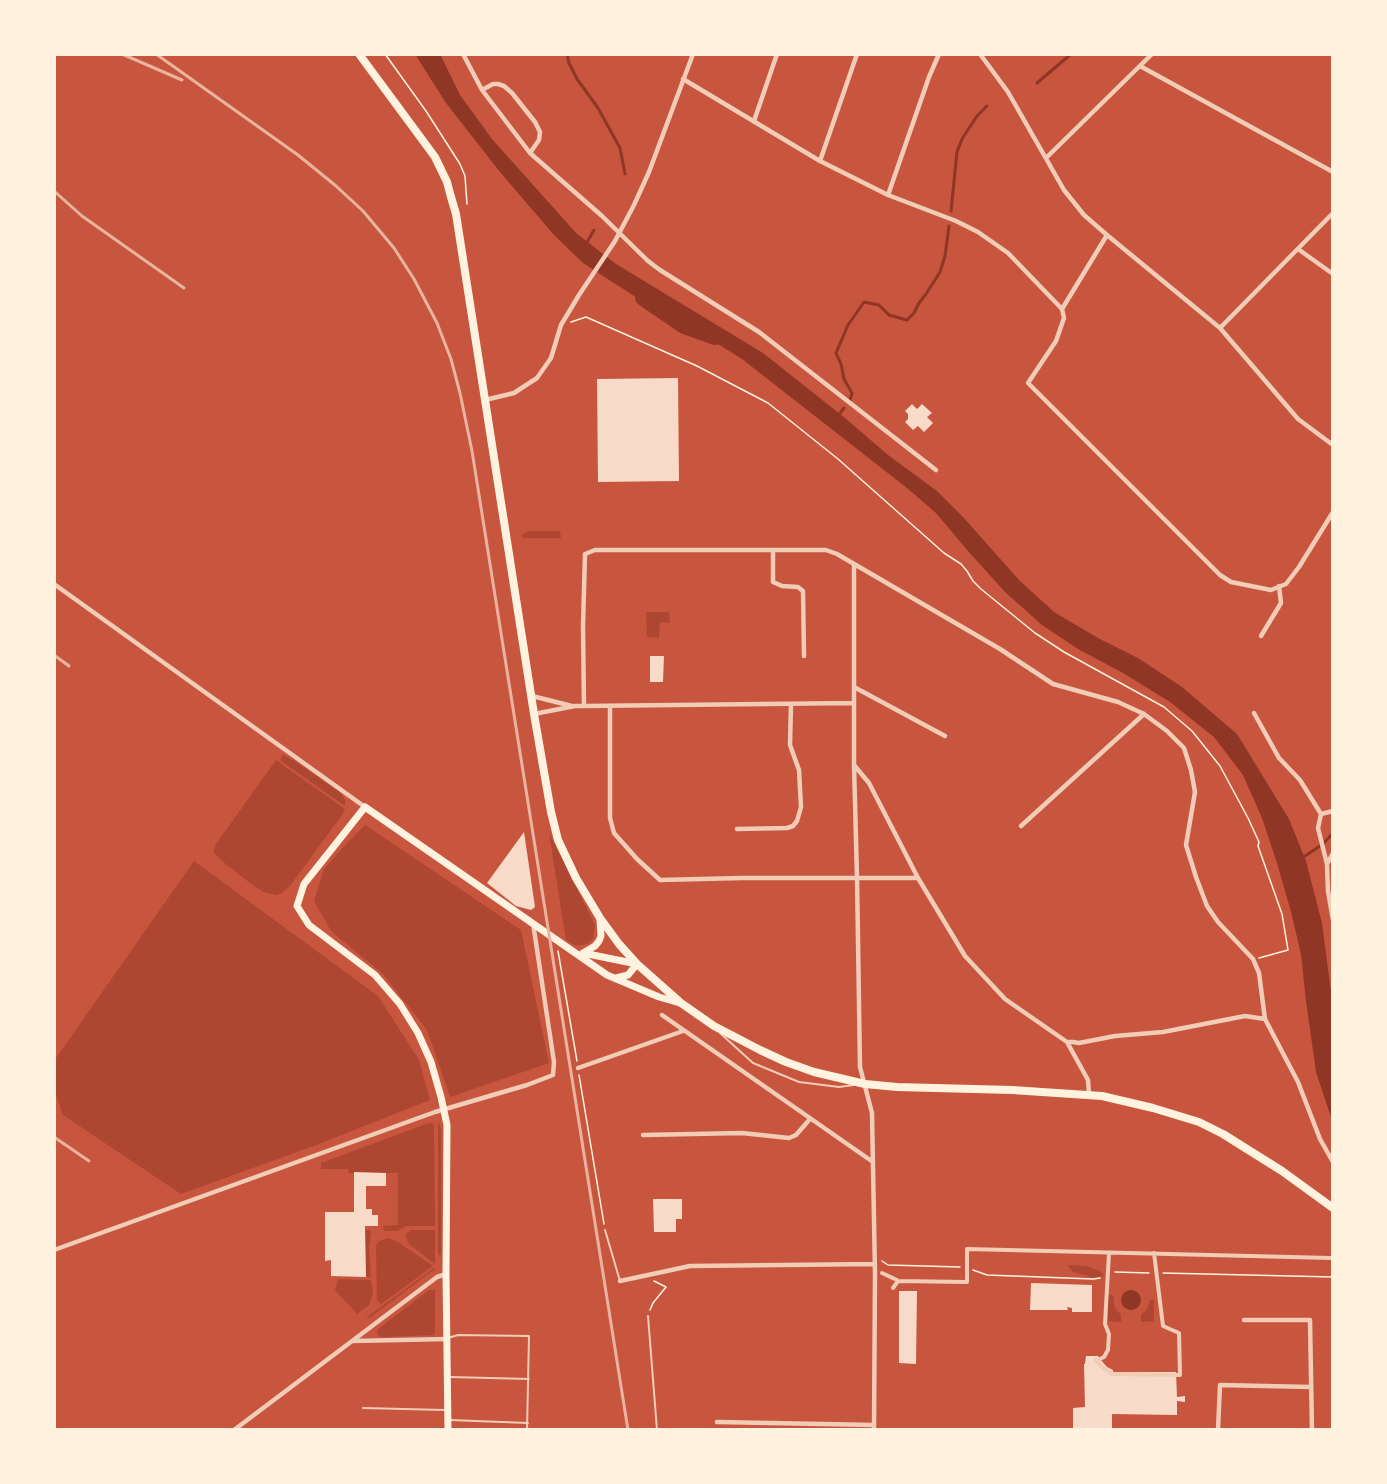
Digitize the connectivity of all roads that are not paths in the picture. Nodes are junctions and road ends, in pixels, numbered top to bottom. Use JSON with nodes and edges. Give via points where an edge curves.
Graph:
{"nodes":[{"id":1,"x":359,"y":54,"type":"edge"},
{"id":2,"x":463,"y":54,"type":"edge"},
{"id":3,"x":693,"y":54,"type":"edge"},
{"id":4,"x":777,"y":54,"type":"edge"},
{"id":5,"x":857,"y":54,"type":"edge"},
{"id":6,"x":939,"y":54,"type":"edge"},
{"id":7,"x":980,"y":54,"type":"edge"},
{"id":8,"x":1152,"y":54,"type":"edge"},
{"id":9,"x":1140,"y":66,"type":"junction"},
{"id":10,"x":683,"y":79,"type":"junction"},
{"id":11,"x":482,"y":90,"type":"junction"},
{"id":12,"x":754,"y":121,"type":"junction"},
{"id":13,"x":530,"y":153,"type":"junction"},
{"id":14,"x":1046,"y":158,"type":"junction"},
{"id":15,"x":820,"y":161,"type":"junction"},
{"id":16,"x":1333,"y":172,"type":"edge"},
{"id":17,"x":888,"y":195,"type":"junction"},
{"id":18,"x":1333,"y":213,"type":"edge"},
{"id":19,"x":620,"y":233,"type":"junction"},
{"id":20,"x":1107,"y":235,"type":"junction"},
{"id":21,"x":1298,"y":249,"type":"junction"},
{"id":22,"x":1333,"y":274,"type":"edge"},
{"id":23,"x":1062,"y":309,"type":"junction"},
{"id":24,"x":1220,"y":328,"type":"junction"},
{"id":25,"x":485,"y":400,"type":"junction"},
{"id":26,"x":1333,"y":445,"type":"edge"},
{"id":27,"x":936,"y":470,"type":"dead end"},
{"id":28,"x":1333,"y":512,"type":"edge"},
{"id":29,"x":774,"y":550,"type":"junction"},
{"id":30,"x":854,"y":564,"type":"junction"},
{"id":31,"x":865,"y":570,"type":"junction"},
{"id":32,"x":854,"y":575,"type":"junction"},
{"id":33,"x":54,"y":584,"type":"edge"},
{"id":34,"x":1279,"y":586,"type":"junction"},
{"id":35,"x":1260,"y":636,"type":"dead end"},
{"id":36,"x":804,"y":656,"type":"dead end"},
{"id":37,"x":854,"y":687,"type":"junction"},
{"id":38,"x":532,"y":696,"type":"junction"},
{"id":39,"x":854,"y":703,"type":"junction"},
{"id":40,"x":791,"y":704,"type":"junction"},
{"id":41,"x":575,"y":706,"type":"junction"},
{"id":42,"x":584,"y":706,"type":"junction"},
{"id":43,"x":610,"y":706,"type":"junction"},
{"id":44,"x":1254,"y":713,"type":"dead end"},
{"id":45,"x":534,"y":714,"type":"junction"},
{"id":46,"x":1144,"y":714,"type":"junction"},
{"id":47,"x":945,"y":736,"type":"dead end"},
{"id":48,"x":854,"y":765,"type":"junction"},
{"id":49,"x":365,"y":807,"type":"junction"},
{"id":50,"x":1333,"y":811,"type":"edge"},
{"id":51,"x":1321,"y":814,"type":"junction"},
{"id":52,"x":1021,"y":826,"type":"dead end"},
{"id":53,"x":737,"y":829,"type":"dead end"},
{"id":54,"x":1333,"y":853,"type":"edge"},
{"id":55,"x":1327,"y":864,"type":"junction"},
{"id":56,"x":857,"y":878,"type":"junction"},
{"id":57,"x":918,"y":878,"type":"junction"},
{"id":58,"x":600,"y":918,"type":"junction"},
{"id":59,"x":1333,"y":920,"type":"edge"},
{"id":60,"x":533,"y":923,"type":"junction"},
{"id":61,"x":579,"y":953,"type":"junction"},
{"id":62,"x":637,"y":964,"type":"junction"},
{"id":63,"x":616,"y":978,"type":"junction"},
{"id":64,"x":681,"y":1003,"type":"junction"},
{"id":65,"x":662,"y":1015,"type":"dead end"},
{"id":66,"x":1265,"y":1019,"type":"junction"},
{"id":67,"x":714,"y":1026,"type":"junction"},
{"id":68,"x":683,"y":1031,"type":"junction"},
{"id":69,"x":1067,"y":1042,"type":"junction"},
{"id":70,"x":578,"y":1068,"type":"road end"},
{"id":71,"x":865,"y":1084,"type":"junction"},
{"id":72,"x":1089,"y":1095,"type":"junction"},
{"id":73,"x":444,"y":1109,"type":"junction"},
{"id":74,"x":810,"y":1119,"type":"junction"},
{"id":75,"x":644,"y":1135,"type":"dead end"},
{"id":76,"x":873,"y":1162,"type":"junction"},
{"id":77,"x":1333,"y":1162,"type":"edge"},
{"id":78,"x":1333,"y":1208,"type":"edge"},
{"id":79,"x":605,"y":1230,"type":"road end"},
{"id":80,"x":54,"y":1250,"type":"edge"},
{"id":81,"x":1109,"y":1253,"type":"junction"},
{"id":82,"x":1154,"y":1253,"type":"junction"},
{"id":83,"x":1332,"y":1258,"type":"edge"},
{"id":84,"x":875,"y":1264,"type":"junction"},
{"id":85,"x":882,"y":1273,"type":"dead end"},
{"id":86,"x":446,"y":1274,"type":"junction"},
{"id":87,"x":620,"y":1281,"type":"joint"},
{"id":88,"x":898,"y":1281,"type":"junction"},
{"id":89,"x":893,"y":1288,"type":"dead end"},
{"id":90,"x":648,"y":1316,"type":"road end"},
{"id":91,"x":1244,"y":1320,"type":"dead end"},
{"id":92,"x":447,"y":1339,"type":"junction"},
{"id":93,"x":353,"y":1341,"type":"junction"},
{"id":94,"x":447,"y":1377,"type":"junction"},
{"id":95,"x":528,"y":1379,"type":"junction"},
{"id":96,"x":1311,"y":1387,"type":"junction"},
{"id":97,"x":363,"y":1408,"type":"dead end"},
{"id":98,"x":448,"y":1410,"type":"junction"},
{"id":99,"x":448,"y":1420,"type":"junction"},
{"id":100,"x":717,"y":1422,"type":"dead end"},
{"id":101,"x":528,"y":1423,"type":"junction"},
{"id":102,"x":874,"y":1428,"type":"edge"},
{"id":103,"x":234,"y":1430,"type":"edge"},
{"id":104,"x":448,"y":1430,"type":"edge"},
{"id":105,"x":527,"y":1430,"type":"edge"},
{"id":106,"x":657,"y":1430,"type":"edge"},
{"id":107,"x":1218,"y":1430,"type":"edge"},
{"id":108,"x":1312,"y":1430,"type":"edge"}],
"edges":[{"from":1,"to":25,"type":"main road","via":[[435,157],[447,182],[456,214]]},
{"from":2,"to":11,"type":"street"},
{"from":3,"to":10,"type":"street"},
{"from":4,"to":12,"type":"street"},
{"from":5,"to":15,"type":"street"},
{"from":6,"to":17,"type":"street"},
{"from":7,"to":14,"type":"street","via":[[1008,92]]},
{"from":8,"to":9,"type":"street"},
{"from":9,"to":14,"type":"street"},
{"from":9,"to":16,"type":"street"},
{"from":10,"to":12,"type":"street"},
{"from":10,"to":19,"type":"street","via":[[649,172]]},
{"from":11,"to":13,"type":"street"},
{"from":11,"to":13,"type":"street","via":[[493,84],[504,86],[535,122],[539,140]]},
{"from":12,"to":15,"type":"street"},
{"from":13,"to":19,"type":"street"},
{"from":14,"to":20,"type":"street","via":[[1064,190]]},
{"from":15,"to":17,"type":"street"},
{"from":17,"to":23,"type":"street","via":[[978,232],[1008,253]]},
{"from":18,"to":21,"type":"street"},
{"from":19,"to":25,"type":"street","via":[[561,325],[551,358],[537,378],[514,393]]},
{"from":19,"to":27,"type":"street","via":[[654,266],[759,332]]},
{"from":20,"to":23,"type":"street"},
{"from":20,"to":24,"type":"street"},
{"from":21,"to":22,"type":"street"},
{"from":21,"to":24,"type":"street"},
{"from":23,"to":34,"type":"street","via":[[1064,318],[1056,341],[1028,383],[1220,575],[1231,582],[1271,590]]},
{"from":24,"to":26,"type":"street","via":[[1298,418]]},
{"from":25,"to":38,"type":"main road"},
{"from":28,"to":34,"type":"street","via":[[1299,567],[1286,584]]},
{"from":29,"to":30,"type":"street","via":[[826,550]]},
{"from":29,"to":36,"type":"street","via":[[773,582],[798,586],[803,591]]},
{"from":29,"to":42,"type":"street","via":[[595,550],[585,554]]},
{"from":30,"to":31,"type":"street"},
{"from":30,"to":32,"type":"street"},
{"from":31,"to":32,"type":"street"},
{"from":31,"to":46,"type":"street","via":[[1053,684],[1118,702]]},
{"from":32,"to":37,"type":"street"},
{"from":33,"to":49,"type":"street"},
{"from":34,"to":35,"type":"street","via":[[1281,603]]},
{"from":37,"to":39,"type":"street"},
{"from":37,"to":47,"type":"street"},
{"from":38,"to":41,"type":"street"},
{"from":38,"to":45,"type":"main road"},
{"from":39,"to":40,"type":"street"},
{"from":39,"to":48,"type":"street"},
{"from":40,"to":43,"type":"street"},
{"from":40,"to":53,"type":"street","via":[[790,746],[799,770],[801,807],[797,821],[787,828]]},
{"from":41,"to":42,"type":"street"},
{"from":41,"to":45,"type":"street"},
{"from":42,"to":43,"type":"street"},
{"from":43,"to":56,"type":"street","via":[[610,818],[614,833],[660,880]]},
{"from":44,"to":51,"type":"street","via":[[1280,758],[1300,780]]},
{"from":45,"to":58,"type":"main road","via":[[558,840]]},
{"from":46,"to":52,"type":"street"},
{"from":46,"to":66,"type":"street","via":[[1184,748],[1195,792],[1186,845],[1207,906],[1254,959]]},
{"from":48,"to":56,"type":"street"},
{"from":48,"to":57,"type":"street","via":[[869,783]]},
{"from":49,"to":60,"type":"main road"},
{"from":49,"to":73,"type":"main road","via":[[304,884],[297,906],[309,925],[375,975],[400,1004],[431,1062]]},
{"from":50,"to":51,"type":"street"},
{"from":51,"to":55,"type":"street","via":[[1318,828]]},
{"from":54,"to":55,"type":"street"},
{"from":55,"to":59,"type":"street"},
{"from":56,"to":57,"type":"street"},
{"from":56,"to":71,"type":"street","via":[[860,1067]]},
{"from":57,"to":69,"type":"street","via":[[965,956],[1005,999]]},
{"from":58,"to":61,"type":"main road","via":[[599,941]]},
{"from":58,"to":62,"type":"main road"},
{"from":60,"to":61,"type":"main road"},
{"from":60,"to":73,"type":"street","via":[[553,1075]]},
{"from":61,"to":62,"type":"main road"},
{"from":61,"to":63,"type":"main road"},
{"from":62,"to":63,"type":"main road","via":[[628,975]]},
{"from":62,"to":64,"type":"main road"},
{"from":63,"to":64,"type":"main road"},
{"from":64,"to":67,"type":"main road"},
{"from":65,"to":68,"type":"street"},
{"from":66,"to":69,"type":"street","via":[[1245,1016],[1163,1032]]},
{"from":66,"to":77,"type":"street"},
{"from":67,"to":71,"type":"main road","via":[[786,1062]]},
{"from":67,"to":71,"type":"lane","via":[[753,1063],[799,1083],[839,1087]]},
{"from":68,"to":70,"type":"street"},
{"from":68,"to":74,"type":"street"},
{"from":69,"to":72,"type":"street","via":[[1088,1080]]},
{"from":71,"to":72,"type":"main road"},
{"from":71,"to":76,"type":"street","via":[[872,1113]]},
{"from":72,"to":78,"type":"main road","via":[[1199,1122],[1263,1158]]},
{"from":73,"to":80,"type":"street"},
{"from":73,"to":86,"type":"main road"},
{"from":74,"to":75,"type":"street","via":[[789,1138],[742,1133]]},
{"from":74,"to":76,"type":"street"},
{"from":76,"to":84,"type":"street"},
{"from":79,"to":87,"type":"lane"},
{"from":81,"to":82,"type":"street"},
{"from":81,"to":82,"type":"street","via":[[1105,1324],[1108,1350],[1098,1360],[1112,1374],[1180,1375],[1179,1332],[1163,1326]]},
{"from":81,"to":88,"type":"street","via":[[967,1249],[967,1282]]},
{"from":82,"to":83,"type":"street"},
{"from":84,"to":87,"type":"street","via":[[690,1266]]},
{"from":84,"to":102,"type":"street"},
{"from":85,"to":88,"type":"street"},
{"from":86,"to":92,"type":"main road"},
{"from":86,"to":93,"type":"street"},
{"from":88,"to":89,"type":"street"},
{"from":90,"to":106,"type":"lane"},
{"from":91,"to":96,"type":"street","via":[[1310,1320]]},
{"from":92,"to":93,"type":"street"},
{"from":92,"to":94,"type":"main road"},
{"from":92,"to":95,"type":"lane","via":[[458,1335],[530,1335]]},
{"from":93,"to":103,"type":"street"},
{"from":94,"to":95,"type":"lane"},
{"from":94,"to":98,"type":"main road"},
{"from":95,"to":101,"type":"lane"},
{"from":96,"to":107,"type":"street","via":[[1220,1385]]},
{"from":96,"to":108,"type":"street"},
{"from":97,"to":98,"type":"lane"},
{"from":98,"to":99,"type":"main road"},
{"from":99,"to":101,"type":"lane"},
{"from":99,"to":104,"type":"main road"},
{"from":100,"to":102,"type":"street"},
{"from":101,"to":105,"type":"lane"}]}
